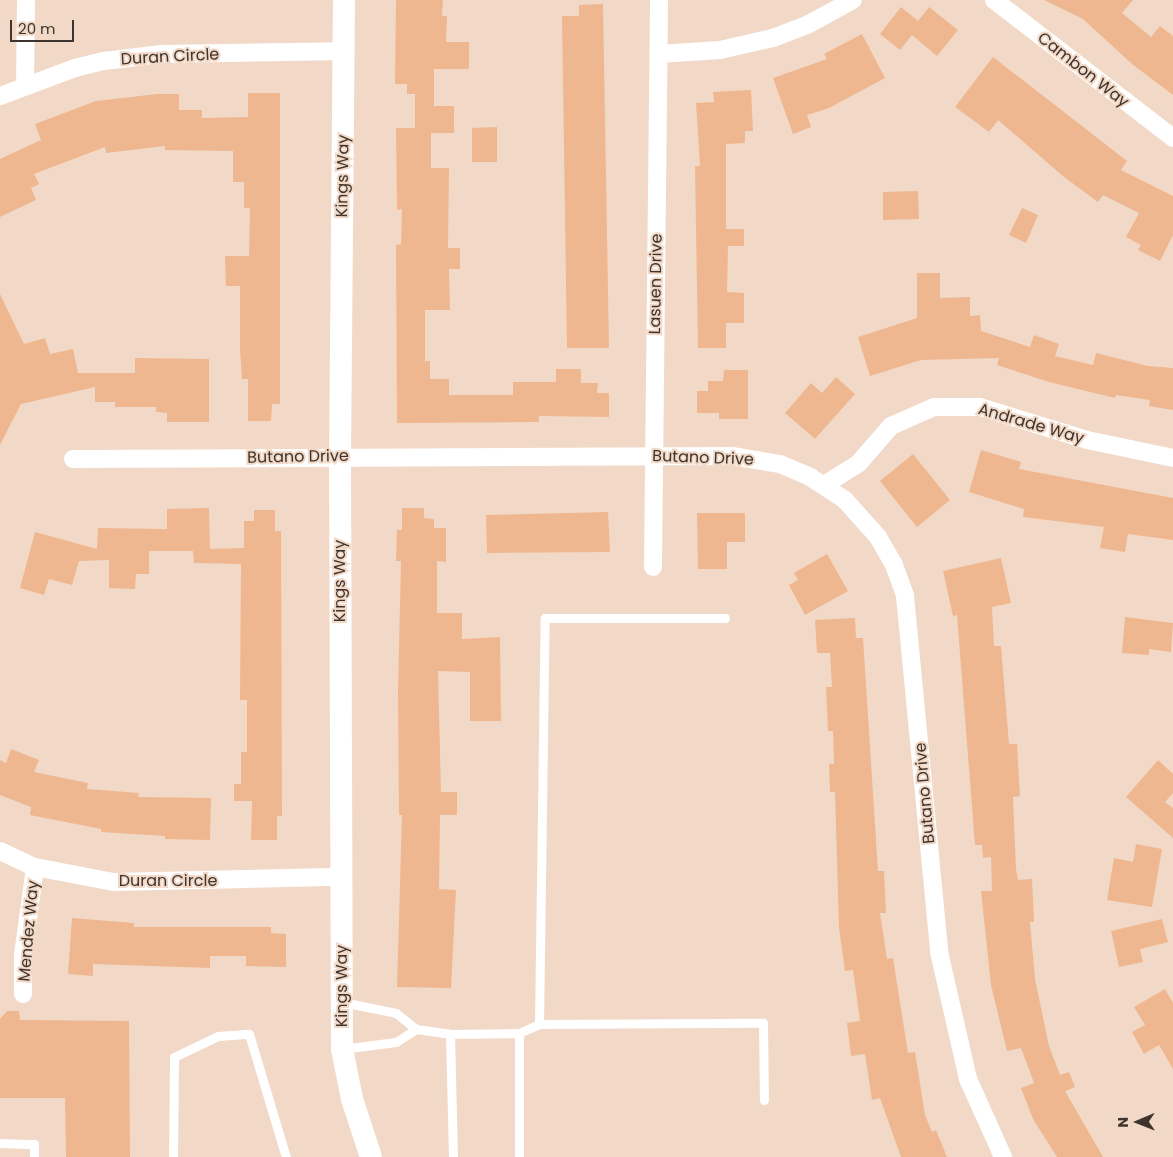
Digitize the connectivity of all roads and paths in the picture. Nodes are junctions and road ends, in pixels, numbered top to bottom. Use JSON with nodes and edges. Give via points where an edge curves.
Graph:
{"nodes":[{"id":1,"x":26,"y":0,"type":"edge"},
{"id":2,"x":344,"y":0,"type":"edge"},
{"id":3,"x":659,"y":0,"type":"edge"},
{"id":4,"x":853,"y":0,"type":"edge"},
{"id":5,"x":994,"y":0,"type":"edge"},
{"id":6,"x":345,"y":51,"type":"junction"},
{"id":7,"x":659,"y":54,"type":"junction"},
{"id":8,"x":25,"y":85,"type":"junction"},
{"id":9,"x":0,"y":96,"type":"edge"},
{"id":10,"x":1173,"y":138,"type":"edge"},
{"id":11,"x":654,"y":456,"type":"junction"},
{"id":12,"x":340,"y":457,"type":"junction"},
{"id":13,"x":1173,"y":458,"type":"edge"},
{"id":14,"x":73,"y":459,"type":"dead end"},
{"id":15,"x":824,"y":485,"type":"junction"},
{"id":16,"x":653,"y":567,"type":"dead end"},
{"id":17,"x":725,"y":618,"type":"dead end"},
{"id":18,"x":0,"y":852,"type":"edge"},
{"id":19,"x":35,"y":867,"type":"junction"},
{"id":20,"x":340,"y":877,"type":"junction"},
{"id":21,"x":23,"y":994,"type":"dead end"},
{"id":22,"x":341,"y":1002,"type":"junction"},
{"id":23,"x":539,"y":1024,"type":"junction"},
{"id":24,"x":416,"y":1029,"type":"junction"},
{"id":25,"x":519,"y":1033,"type":"junction"},
{"id":26,"x":450,"y":1034,"type":"junction"},
{"id":27,"x":342,"y":1049,"type":"junction"},
{"id":28,"x":764,"y":1100,"type":"dead end"},
{"id":29,"x":0,"y":1143,"type":"edge"},
{"id":30,"x":34,"y":1157,"type":"edge"},
{"id":31,"x":173,"y":1157,"type":"edge"},
{"id":32,"x":286,"y":1157,"type":"edge"},
{"id":33,"x":372,"y":1157,"type":"edge"},
{"id":34,"x":453,"y":1157,"type":"edge"},
{"id":35,"x":519,"y":1157,"type":"edge"},
{"id":36,"x":1003,"y":1157,"type":"edge"}],
"edges":[{"from":1,"to":8,"type":"street"},
{"from":2,"to":6,"type":"street","name":"Kings Way"},
{"from":3,"to":7,"type":"street","name":"Lasuen Drive"},
{"from":4,"to":7,"type":"street","via":[[807,25],[773,38],[720,50]]},
{"from":5,"to":10,"type":"street","name":"Cambon Way"},
{"from":6,"to":8,"type":"street","name":"Duran Circle","via":[[162,54],[104,61]]},
{"from":6,"to":12,"type":"street","name":"Kings Way"},
{"from":7,"to":11,"type":"street","name":"Lasuen Drive"},
{"from":8,"to":9,"type":"street","name":"Duran Circle"},
{"from":11,"to":12,"type":"street","name":"Butano Drive"},
{"from":11,"to":15,"type":"street","name":"Butano Drive","via":[[746,457],[780,464]]},
{"from":11,"to":16,"type":"street","name":"Lasuen Drive"},
{"from":12,"to":14,"type":"street","name":"Butano Drive"},
{"from":12,"to":20,"type":"street","name":"Kings Way"},
{"from":13,"to":15,"type":"street","name":"Andrade Way","via":[[1087,440],[980,407],[934,407],[891,426],[858,464]]},
{"from":15,"to":36,"type":"street","name":"Butano Drive","via":[[858,512],[878,537],[905,596],[940,952],[968,1079]]},
{"from":17,"to":23,"type":"lane","via":[[545,618]]},
{"from":18,"to":19,"type":"street","name":"Duran Circle"},
{"from":19,"to":20,"type":"street","name":"Duran Circle","via":[[114,882]]},
{"from":19,"to":21,"type":"street","name":"Mendez Way","via":[[23,955]]},
{"from":20,"to":22,"type":"street","name":"Kings Way"},
{"from":22,"to":24,"type":"lane","via":[[396,1013]]},
{"from":22,"to":27,"type":"street","name":"Kings Way"},
{"from":23,"to":25,"type":"lane"},
{"from":23,"to":28,"type":"lane","via":[[763,1023]]},
{"from":24,"to":26,"type":"lane"},
{"from":24,"to":27,"type":"lane","via":[[396,1042]]},
{"from":25,"to":26,"type":"lane"},
{"from":25,"to":35,"type":"lane"},
{"from":26,"to":34,"type":"lane"},
{"from":27,"to":33,"type":"street","name":"Kings Way","via":[[352,1099]]},
{"from":29,"to":30,"type":"lane","via":[[34,1144]]},
{"from":31,"to":32,"type":"lane","via":[[174,1057],[218,1036],[249,1034]]}]}
